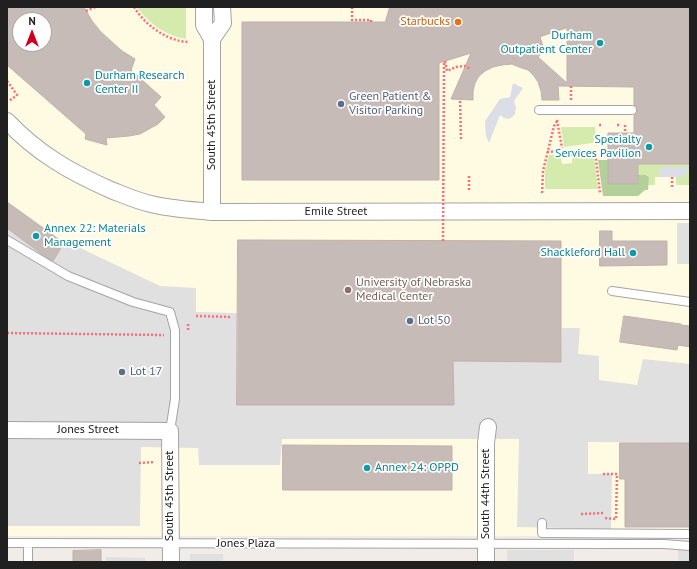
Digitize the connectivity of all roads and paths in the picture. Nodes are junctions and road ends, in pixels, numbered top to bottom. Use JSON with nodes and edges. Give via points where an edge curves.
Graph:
{"nodes":[{"id":1,"x":95,"y":7,"type":"edge"},
{"id":2,"x":134,"y":7,"type":"edge"},
{"id":3,"x":204,"y":7,"type":"edge"},
{"id":4,"x":222,"y":7,"type":"edge"},
{"id":5,"x":352,"y":7,"type":"edge"},
{"id":6,"x":86,"y":11,"type":"dead end"},
{"id":7,"x":371,"y":22,"type":"dead end"},
{"id":8,"x":212,"y":39,"type":"junction"},
{"id":9,"x":188,"y":42,"type":"dead end"},
{"id":10,"x":471,"y":69,"type":"dead end"},
{"id":11,"x":7,"y":82,"type":"edge"},
{"id":12,"x":571,"y":86,"type":"dead end"},
{"id":13,"x":460,"y":100,"type":"dead end"},
{"id":14,"x":9,"y":101,"type":"dead end"},
{"id":15,"x":571,"y":103,"type":"dead end"},
{"id":16,"x":539,"y":110,"type":"dead end"},
{"id":17,"x":632,"y":110,"type":"dead end"},
{"id":18,"x":7,"y":121,"type":"edge"},
{"id":19,"x":599,"y":125,"type":"dead end"},
{"id":20,"x":603,"y":125,"type":"dead end"},
{"id":21,"x":617,"y":125,"type":"dead end"},
{"id":22,"x":620,"y":125,"type":"dead end"},
{"id":23,"x":625,"y":125,"type":"dead end"},
{"id":24,"x":625,"y":133,"type":"dead end"},
{"id":25,"x":461,"y":141,"type":"dead end"},
{"id":26,"x":562,"y":148,"type":"dead end"},
{"id":27,"x":559,"y":150,"type":"dead end"},
{"id":28,"x":547,"y":152,"type":"junction"},
{"id":29,"x":571,"y":154,"type":"dead end"},
{"id":30,"x":469,"y":176,"type":"dead end"},
{"id":31,"x":672,"y":177,"type":"dead end"},
{"id":32,"x":672,"y":187,"type":"dead end"},
{"id":33,"x":469,"y":192,"type":"dead end"},
{"id":34,"x":542,"y":193,"type":"dead end"},
{"id":35,"x":600,"y":193,"type":"dead end"},
{"id":36,"x":690,"y":211,"type":"edge"},
{"id":37,"x":212,"y":212,"type":"junction"},
{"id":38,"x":7,"y":240,"type":"edge"},
{"id":39,"x":443,"y":241,"type":"dead end"},
{"id":40,"x":612,"y":291,"type":"dead end"},
{"id":41,"x":690,"y":302,"type":"edge"},
{"id":42,"x":196,"y":316,"type":"dead end"},
{"id":43,"x":232,"y":317,"type":"dead end"},
{"id":44,"x":7,"y":334,"type":"edge"},
{"id":45,"x":167,"y":336,"type":"dead end"},
{"id":46,"x":488,"y":427,"type":"dead end"},
{"id":47,"x":7,"y":430,"type":"edge"},
{"id":48,"x":170,"y":431,"type":"junction"},
{"id":49,"x":155,"y":462,"type":"dead end"},
{"id":50,"x":139,"y":463,"type":"dead end"},
{"id":51,"x":604,"y":475,"type":"dead end"},
{"id":52,"x":604,"y":513,"type":"dead end"},
{"id":53,"x":582,"y":514,"type":"dead end"},
{"id":54,"x":604,"y":518,"type":"dead end"},
{"id":55,"x":542,"y":523,"type":"dead end"},
{"id":56,"x":690,"y":534,"type":"edge"},
{"id":57,"x":7,"y":543,"type":"edge"},
{"id":58,"x":28,"y":543,"type":"junction"},
{"id":59,"x":170,"y":543,"type":"junction"},
{"id":60,"x":486,"y":544,"type":"junction"},
{"id":61,"x":690,"y":546,"type":"edge"},
{"id":62,"x":28,"y":562,"type":"edge"},
{"id":63,"x":171,"y":562,"type":"edge"},
{"id":64,"x":486,"y":562,"type":"edge"}],
"edges":[{"from":1,"to":6,"type":"path"},
{"from":2,"to":9,"type":"path","via":[[157,30]]},
{"from":3,"to":8,"type":"street","name":"South 45th Street","via":[[204,25]]},
{"from":4,"to":8,"type":"street","via":[[223,23]]},
{"from":5,"to":7,"type":"path","via":[[352,20]]},
{"from":8,"to":37,"type":"street","name":"South 45th Street"},
{"from":10,"to":39,"type":"path","bridge":true,"via":[[465,66],[447,71],[444,62]]},
{"from":11,"to":14,"type":"path","via":[[18,94]]},
{"from":12,"to":15,"type":"path"},
{"from":13,"to":25,"type":"path"},
{"from":16,"to":17,"type":"lane"},
{"from":18,"to":37,"type":"street","name":"Emile Street","via":[[55,162],[100,185],[150,204]]},
{"from":19,"to":20,"type":"path"},
{"from":21,"to":22,"type":"path"},
{"from":23,"to":24,"type":"path"},
{"from":26,"to":28,"type":"path","via":[[557,120]]},
{"from":27,"to":28,"type":"path"},
{"from":28,"to":34,"type":"path"},
{"from":29,"to":35,"type":"path","via":[[595,151]]},
{"from":30,"to":33,"type":"path"},
{"from":31,"to":32,"type":"path"},
{"from":36,"to":37,"type":"street","name":"Emile Street"},
{"from":38,"to":48,"type":"lane","via":[[68,276],[133,302],[170,312],[175,330],[175,399]]},
{"from":40,"to":41,"type":"lane"},
{"from":42,"to":43,"type":"path"},
{"from":44,"to":45,"type":"path"},
{"from":46,"to":60,"type":"street","name":"South 44th Street"},
{"from":47,"to":48,"type":"street","name":"Jones Street"},
{"from":48,"to":59,"type":"street","name":"South 45th Street"},
{"from":49,"to":50,"type":"path"},
{"from":51,"to":54,"type":"path","via":[[617,474],[616,519]]},
{"from":52,"to":53,"type":"path"},
{"from":55,"to":56,"type":"lane","via":[[542,533]]},
{"from":57,"to":58,"type":"lane","name":"Jones Plaza"},
{"from":58,"to":59,"type":"lane","name":"Jones Plaza"},
{"from":58,"to":62,"type":"lane"},
{"from":59,"to":60,"type":"lane","name":"Jones Plaza"},
{"from":59,"to":63,"type":"street","name":"South 45th Street"},
{"from":60,"to":61,"type":"lane","name":"Jones Plaza"},
{"from":60,"to":64,"type":"street","name":"South 44th Street"}]}
